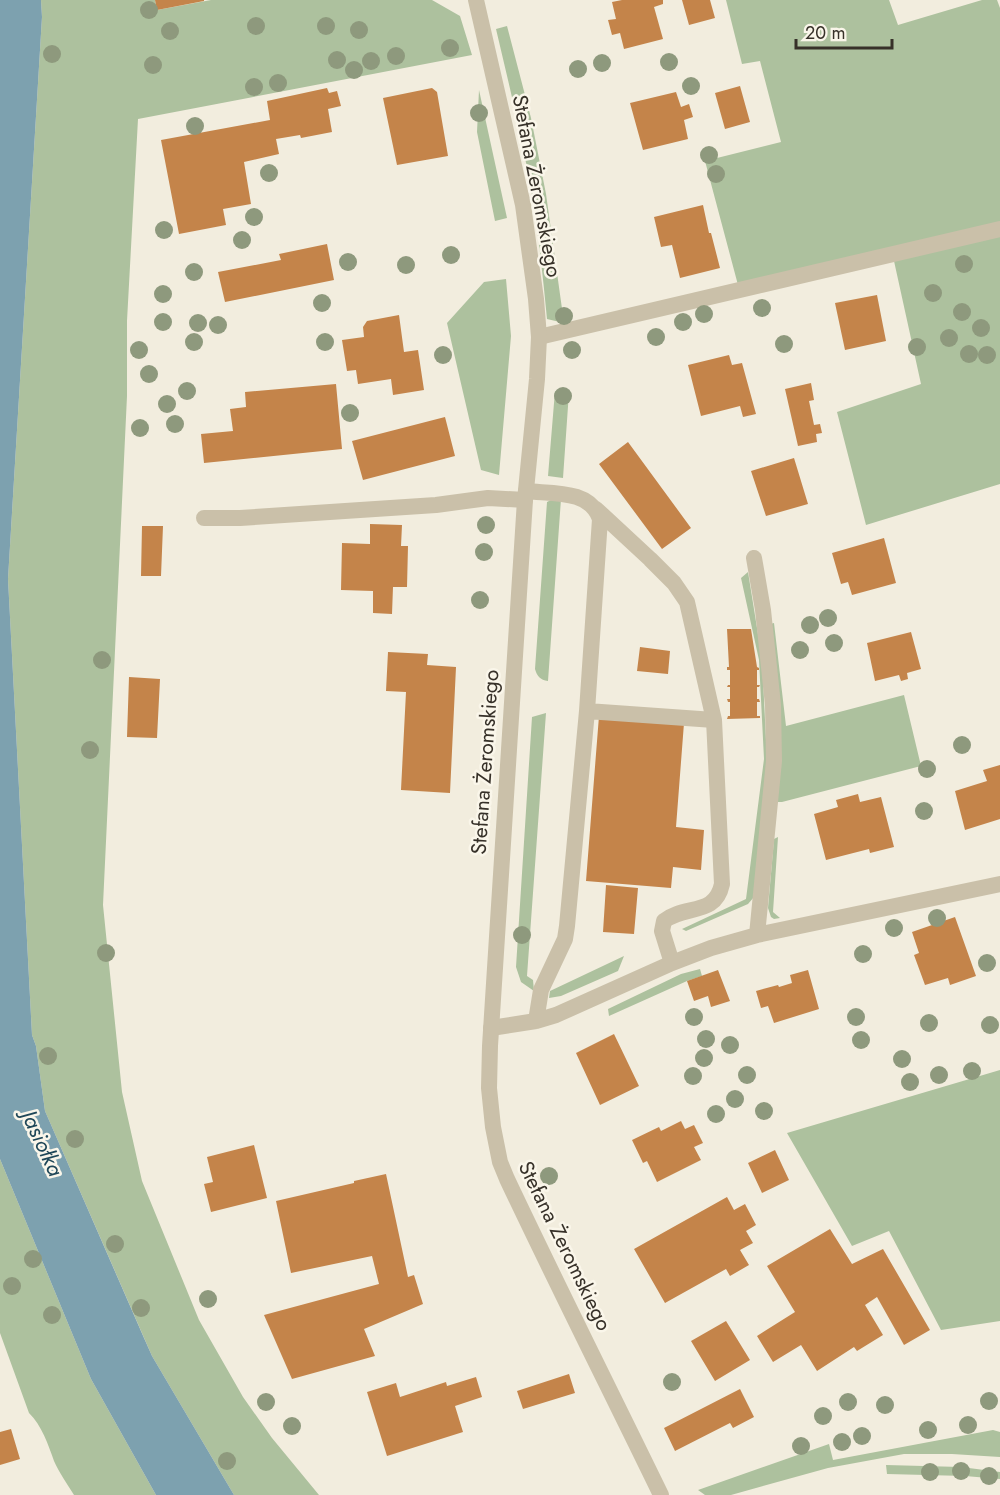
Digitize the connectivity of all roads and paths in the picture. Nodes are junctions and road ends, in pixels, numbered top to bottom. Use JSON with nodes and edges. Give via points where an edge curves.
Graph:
{"nodes":[{"id":1,"x":476,"y":0,"type":"edge"},
{"id":2,"x":1000,"y":229,"type":"edge"},
{"id":3,"x":539,"y":337,"type":"junction"},
{"id":4,"x":525,"y":496,"type":"junction"},
{"id":5,"x":595,"y":508,"type":"junction"},
{"id":6,"x":204,"y":518,"type":"dead end"},
{"id":7,"x":754,"y":558,"type":"dead end"},
{"id":8,"x":587,"y":711,"type":"junction"},
{"id":9,"x":714,"y":720,"type":"junction"},
{"id":10,"x":1000,"y":884,"type":"edge"},
{"id":11,"x":757,"y":935,"type":"junction"},
{"id":12,"x":672,"y":963,"type":"junction"},
{"id":13,"x":536,"y":1021,"type":"junction"},
{"id":14,"x":491,"y":1028,"type":"junction"},
{"id":15,"x":662,"y":1495,"type":"edge"}],
"edges":[{"from":1,"to":3,"type":"street","name":"Stefana Żeromskiego","via":[[523,206]]},
{"from":2,"to":3,"type":"street"},
{"from":3,"to":4,"type":"street","name":"Stefana Żeromskiego"},
{"from":4,"to":5,"type":"street","via":[[576,496]]},
{"from":4,"to":6,"type":"street"},
{"from":4,"to":14,"type":"street","name":"Stefana Żeromskiego"},
{"from":5,"to":8,"type":"street","via":[[600,529]]},
{"from":5,"to":9,"type":"street","via":[[674,583],[687,602]]},
{"from":7,"to":11,"type":"street","via":[[773,705],[774,761]]},
{"from":8,"to":9,"type":"street"},
{"from":8,"to":13,"type":"street","via":[[565,939],[541,990]]},
{"from":9,"to":12,"type":"street","via":[[722,884],[710,905],[672,915],[664,921],[662,931]]},
{"from":10,"to":11,"type":"street"},
{"from":11,"to":12,"type":"street"},
{"from":12,"to":13,"type":"street"},
{"from":13,"to":14,"type":"street"},
{"from":14,"to":15,"type":"street","name":"Stefana Żeromskiego","via":[[489,1088],[500,1162]]}]}
